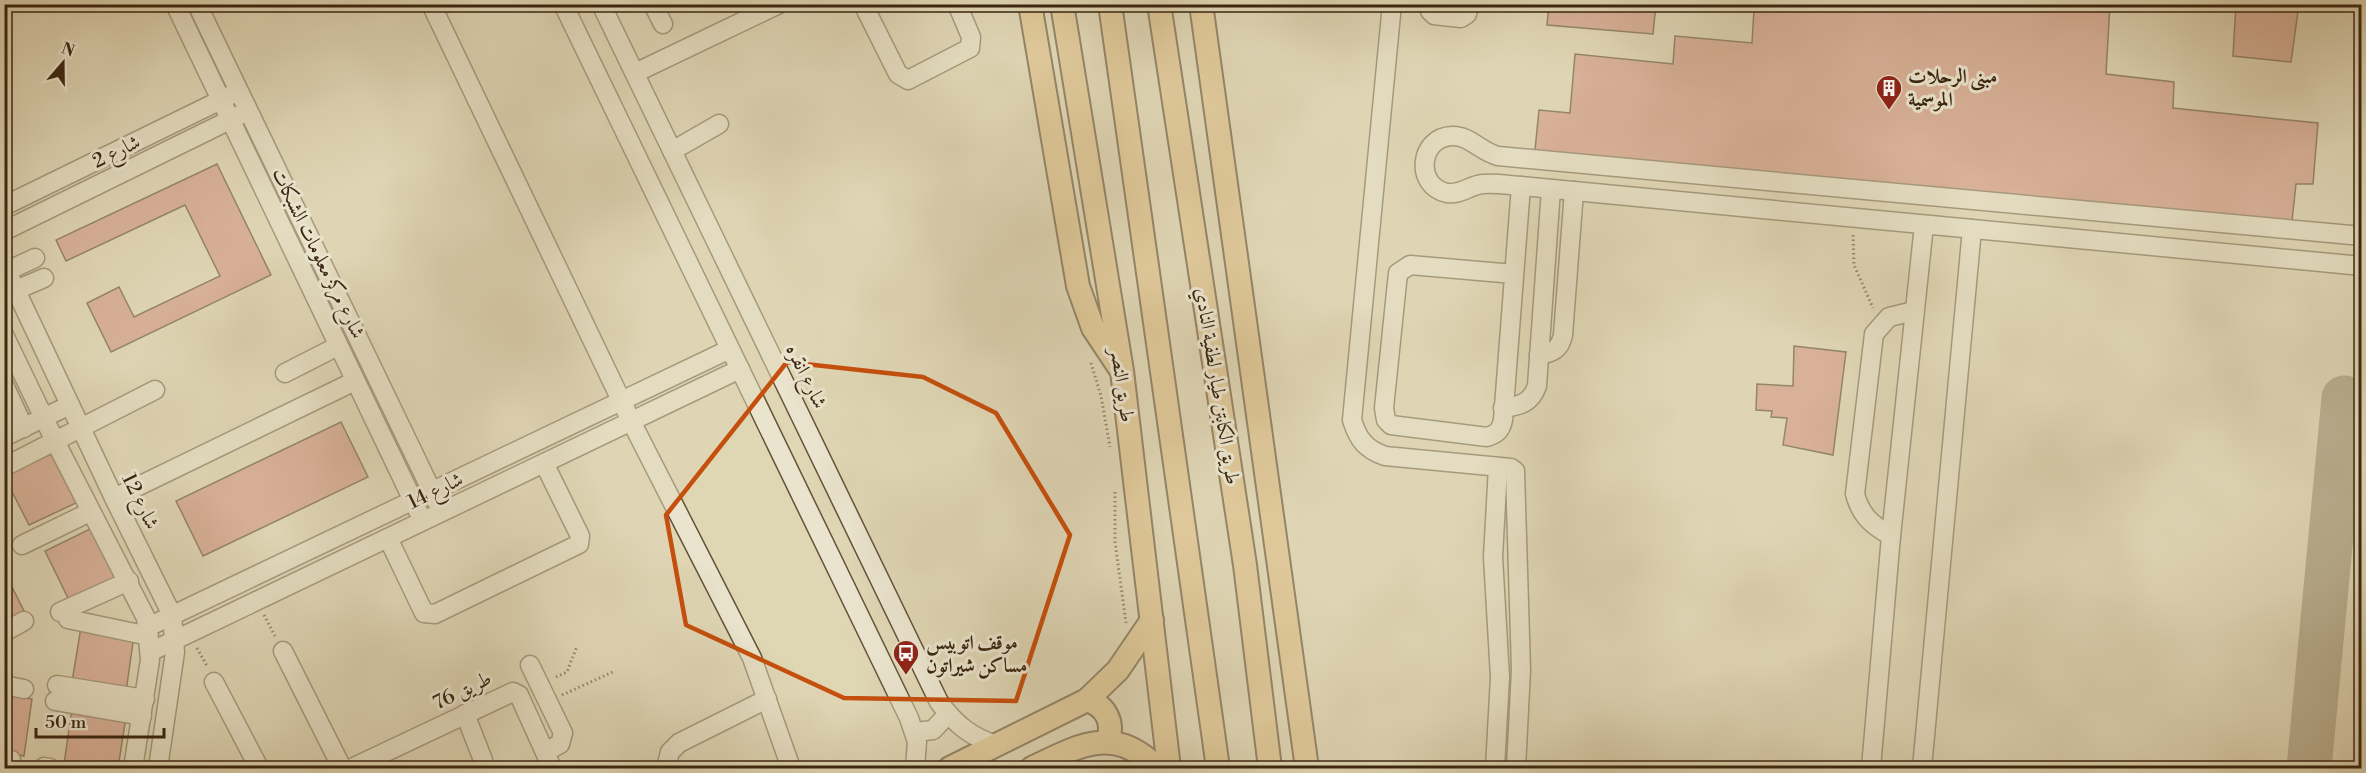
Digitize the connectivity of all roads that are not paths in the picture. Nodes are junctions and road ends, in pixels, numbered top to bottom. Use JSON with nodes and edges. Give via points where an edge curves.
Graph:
{"nodes":[{"id":1,"x":174,"y":4,"type":"edge"},
{"id":2,"x":197,"y":4,"type":"edge"},
{"id":3,"x":430,"y":4,"type":"edge"},
{"id":4,"x":563,"y":4,"type":"edge"},
{"id":5,"x":601,"y":4,"type":"edge"},
{"id":6,"x":653,"y":4,"type":"edge"},
{"id":7,"x":779,"y":4,"type":"edge"},
{"id":8,"x":863,"y":4,"type":"edge"},
{"id":9,"x":957,"y":4,"type":"edge"},
{"id":10,"x":1030,"y":4,"type":"edge"},
{"id":11,"x":1062,"y":4,"type":"edge"},
{"id":12,"x":1110,"y":4,"type":"edge"},
{"id":13,"x":1159,"y":4,"type":"edge"},
{"id":14,"x":1176,"y":4,"type":"edge"},
{"id":15,"x":1202,"y":4,"type":"edge"},
{"id":16,"x":1392,"y":4,"type":"edge"},
{"id":17,"x":1430,"y":4,"type":"edge"},
{"id":18,"x":1468,"y":4,"type":"edge"},
{"id":19,"x":663,"y":24,"type":"dead end"},
{"id":20,"x":635,"y":73,"type":"junction"},
{"id":21,"x":1171,"y":75,"type":"junction"},
{"id":22,"x":238,"y":90,"type":"junction"},
{"id":23,"x":220,"y":101,"type":"junction"},
{"id":24,"x":248,"y":111,"type":"junction"},
{"id":25,"x":230,"y":120,"type":"junction"},
{"id":26,"x":720,"y":124,"type":"dead end"},
{"id":27,"x":672,"y":150,"type":"junction"},
{"id":28,"x":1521,"y":186,"type":"junction"},
{"id":29,"x":1551,"y":189,"type":"junction"},
{"id":30,"x":1574,"y":191,"type":"junction"},
{"id":31,"x":4,"y":206,"type":"edge"},
{"id":32,"x":1924,"y":225,"type":"junction"},
{"id":33,"x":1972,"y":229,"type":"junction"},
{"id":34,"x":4,"y":231,"type":"edge"},
{"id":35,"x":2361,"y":236,"type":"edge"},
{"id":36,"x":1546,"y":248,"type":"junction"},
{"id":37,"x":1569,"y":250,"type":"junction"},
{"id":38,"x":35,"y":258,"type":"dead end"},
{"id":39,"x":2361,"y":266,"type":"edge"},
{"id":40,"x":6,"y":268,"type":"edge"},
{"id":41,"x":1514,"y":274,"type":"junction"},
{"id":42,"x":44,"y":278,"type":"dead end"},
{"id":43,"x":16,"y":290,"type":"junction"},
{"id":44,"x":1914,"y":311,"type":"junction"},
{"id":45,"x":4,"y":335,"type":"edge"},
{"id":46,"x":338,"y":346,"type":"junction"},
{"id":47,"x":730,"y":349,"type":"junction"},
{"id":48,"x":1539,"y":355,"type":"junction"},
{"id":49,"x":740,"y":369,"type":"junction"},
{"id":50,"x":1122,"y":371,"type":"junction"},
{"id":51,"x":285,"y":373,"type":"dead end"},
{"id":52,"x":354,"y":381,"type":"junction"},
{"id":53,"x":4,"y":385,"type":"edge"},
{"id":54,"x":155,"y":390,"type":"dead end"},
{"id":55,"x":622,"y":402,"type":"junction"},
{"id":56,"x":70,"y":405,"type":"junction"},
{"id":57,"x":1503,"y":408,"type":"junction"},
{"id":58,"x":44,"y":418,"type":"junction"},
{"id":59,"x":631,"y":421,"type":"junction"},
{"id":60,"x":24,"y":428,"type":"junction"},
{"id":61,"x":81,"y":428,"type":"junction"},
{"id":62,"x":4,"y":437,"type":"edge"},
{"id":63,"x":55,"y":441,"type":"junction"},
{"id":64,"x":544,"y":463,"type":"junction"},
{"id":65,"x":4,"y":467,"type":"edge"},
{"id":66,"x":1498,"y":467,"type":"junction"},
{"id":67,"x":432,"y":491,"type":"junction"},
{"id":68,"x":114,"y":498,"type":"junction"},
{"id":69,"x":412,"y":501,"type":"junction"},
{"id":70,"x":90,"y":512,"type":"junction"},
{"id":71,"x":442,"y":512,"type":"junction"},
{"id":72,"x":422,"y":521,"type":"junction"},
{"id":73,"x":1891,"y":536,"type":"junction"},
{"id":74,"x":388,"y":538,"type":"junction"},
{"id":75,"x":22,"y":545,"type":"dead end"},
{"id":76,"x":129,"y":580,"type":"junction"},
{"id":77,"x":172,"y":615,"type":"junction"},
{"id":78,"x":1152,"y":620,"type":"junction"},
{"id":79,"x":24,"y":621,"type":"dead end"},
{"id":80,"x":4,"y":632,"type":"edge"},
{"id":81,"x":149,"y":638,"type":"junction"},
{"id":82,"x":176,"y":640,"type":"junction"},
{"id":83,"x":279,"y":645,"type":"road end"},
{"id":84,"x":530,"y":665,"type":"dead end"},
{"id":85,"x":212,"y":676,"type":"road end"},
{"id":86,"x":4,"y":685,"type":"edge"},
{"id":87,"x":24,"y":689,"type":"dead end"},
{"id":88,"x":56,"y":693,"type":"dead end"},
{"id":89,"x":767,"y":699,"type":"junction"},
{"id":90,"x":1087,"y":700,"type":"junction"},
{"id":91,"x":143,"y":707,"type":"junction"},
{"id":92,"x":465,"y":714,"type":"junction"},
{"id":93,"x":948,"y":714,"type":"junction"},
{"id":94,"x":915,"y":732,"type":"junction"},
{"id":95,"x":1107,"y":741,"type":"junction"},
{"id":96,"x":996,"y":745,"type":"junction"},
{"id":97,"x":548,"y":760,"type":"edge"},
{"id":98,"x":133,"y":768,"type":"edge"},
{"id":99,"x":158,"y":768,"type":"edge"},
{"id":100,"x":258,"y":768,"type":"edge"},
{"id":101,"x":342,"y":768,"type":"edge"},
{"id":102,"x":352,"y":768,"type":"edge"},
{"id":103,"x":483,"y":768,"type":"edge"},
{"id":104,"x":666,"y":768,"type":"edge"},
{"id":105,"x":791,"y":768,"type":"edge"},
{"id":106,"x":915,"y":768,"type":"edge"},
{"id":107,"x":950,"y":768,"type":"edge"},
{"id":108,"x":1032,"y":768,"type":"edge"},
{"id":109,"x":1157,"y":768,"type":"edge"},
{"id":110,"x":1169,"y":768,"type":"edge"},
{"id":111,"x":1218,"y":768,"type":"edge"},
{"id":112,"x":1270,"y":768,"type":"edge"},
{"id":113,"x":1307,"y":768,"type":"edge"},
{"id":114,"x":1495,"y":768,"type":"edge"},
{"id":115,"x":1516,"y":768,"type":"edge"},
{"id":116,"x":1871,"y":768,"type":"edge"},
{"id":117,"x":1922,"y":768,"type":"edge"}],
"edges":[{"from":1,"to":23,"type":"street","name":"شارع مركز معلومات الشبكات"},
{"from":2,"to":22,"type":"street","name":"شارع مركز معلومات الشبكات"},
{"from":3,"to":55,"type":"street"},
{"from":4,"to":47,"type":"street"},
{"from":5,"to":20,"type":"street","name":"شارع انقره"},
{"from":6,"to":19,"type":"street"},
{"from":7,"to":20,"type":"street"},
{"from":8,"to":9,"type":"street","via":[[898,74],[908,80],[970,48],[971,37]]},
{"from":10,"to":50,"type":"main road","via":[[1078,286],[1093,328]]},
{"from":11,"to":50,"type":"main road","name":"طريق النصر"},
{"from":12,"to":111,"type":"main road","name":"طريق النصر"},
{"from":13,"to":21,"type":"main road","name":"طريق الكابتن طيار لطفية النادي"},
{"from":14,"to":21,"type":"main road","via":[[1178,42]]},
{"from":15,"to":113,"type":"main road","name":"طريق الكابتن طيار لطفية النادي"},
{"from":16,"to":66,"type":"street","via":[[1352,420],[1360,441],[1385,456]]},
{"from":17,"to":18,"type":"street","via":[[1434,15],[1461,18],[1467,14]]},
{"from":20,"to":27,"type":"street","name":"شارع انقره"},
{"from":21,"to":112,"type":"main road","name":"طريق الكابتن طيار لطفية النادي","via":[[1245,565]]},
{"from":22,"to":23,"type":"street","name":"شارع 2"},
{"from":22,"to":24,"type":"street","name":"شارع مركز معلومات الشبكات"},
{"from":23,"to":25,"type":"street","name":"شارع مركز معلومات الشبكات"},
{"from":23,"to":31,"type":"street","name":"شارع 2"},
{"from":24,"to":25,"type":"street","name":"شارع 2"},
{"from":24,"to":67,"type":"street","name":"شارع مركز معلومات الشبكات"},
{"from":25,"to":34,"type":"street","name":"شارع 2"},
{"from":25,"to":46,"type":"street","name":"شارع مركز معلومات الشبكات"},
{"from":26,"to":27,"type":"street"},
{"from":27,"to":93,"type":"street","name":"شارع انقره"},
{"from":28,"to":29,"type":"street"},
{"from":28,"to":35,"type":"street","via":[[1483,184],[1457,193],[1441,191],[1425,172],[1425,155],[1442,137],[1459,136],[1498,156]]},
{"from":28,"to":41,"type":"street"},
{"from":29,"to":30,"type":"street"},
{"from":29,"to":36,"type":"street"},
{"from":30,"to":32,"type":"street"},
{"from":30,"to":37,"type":"street"},
{"from":32,"to":33,"type":"street"},
{"from":32,"to":44,"type":"street"},
{"from":33,"to":39,"type":"street"},
{"from":33,"to":117,"type":"street"},
{"from":36,"to":37,"type":"street"},
{"from":36,"to":48,"type":"street"},
{"from":37,"to":48,"type":"street","via":[[1562,342],[1551,353]]},
{"from":38,"to":40,"type":"street"},
{"from":40,"to":43,"type":"street","name":"شارع 12"},
{"from":41,"to":57,"type":"street"},
{"from":41,"to":57,"type":"street","via":[[1403,267],[1395,279],[1384,415],[1399,428],[1487,437],[1502,427]]},
{"from":42,"to":43,"type":"street"},
{"from":43,"to":56,"type":"street","name":"شارع 12"},
{"from":44,"to":73,"type":"street"},
{"from":44,"to":73,"type":"street","via":[[1889,317],[1881,324],[1872,345],[1855,494],[1868,521]]},
{"from":45,"to":58,"type":"street"},
{"from":46,"to":51,"type":"street"},
{"from":46,"to":52,"type":"street","name":"شارع مركز معلومات الشبكات"},
{"from":47,"to":49,"type":"street"},
{"from":47,"to":55,"type":"street","name":"شارع 14"},
{"from":48,"to":57,"type":"street","via":[[1537,386],[1530,399]]},
{"from":49,"to":59,"type":"street","name":"شارع 14"},
{"from":49,"to":94,"type":"street"},
{"from":50,"to":78,"type":"main road","name":"طريق النصر"},
{"from":52,"to":68,"type":"street"},
{"from":52,"to":69,"type":"street","name":"شارع مركز معلومات الشبكات"},
{"from":53,"to":60,"type":"street"},
{"from":54,"to":61,"type":"street"},
{"from":55,"to":59,"type":"street"},
{"from":55,"to":67,"type":"street","name":"شارع 14"},
{"from":56,"to":58,"type":"street"},
{"from":56,"to":61,"type":"street","name":"شارع 12"},
{"from":58,"to":60,"type":"street"},
{"from":58,"to":63,"type":"street"},
{"from":59,"to":64,"type":"street","name":"شارع 14"},
{"from":59,"to":89,"type":"street","via":[[752,658]]},
{"from":60,"to":62,"type":"street"},
{"from":61,"to":63,"type":"street"},
{"from":61,"to":68,"type":"street","name":"شارع 12"},
{"from":63,"to":65,"type":"street"},
{"from":63,"to":70,"type":"street"},
{"from":64,"to":71,"type":"street","name":"شارع 14"},
{"from":64,"to":74,"type":"street","via":[[580,536],[579,544],[433,615],[424,613]]},
{"from":66,"to":114,"type":"street","via":[[1493,556],[1500,677]]},
{"from":66,"to":115,"type":"street","via":[[1513,469],[1516,477],[1521,670]]},
{"from":67,"to":69,"type":"street","name":"شارع 14"},
{"from":67,"to":71,"type":"street","name":"شارع مركز معلومات الشبكات"},
{"from":68,"to":77,"type":"street","name":"شارع 12"},
{"from":69,"to":72,"type":"street","name":"شارع مركز معلومات الشبكات"},
{"from":69,"to":77,"type":"street","name":"شارع 14"},
{"from":70,"to":75,"type":"street"},
{"from":70,"to":76,"type":"street"},
{"from":71,"to":72,"type":"street","name":"شارع 14"},
{"from":72,"to":74,"type":"street","name":"شارع 14"},
{"from":73,"to":116,"type":"street"},
{"from":74,"to":82,"type":"street","name":"شارع 14"},
{"from":76,"to":81,"type":"street","via":[[142,606]]},
{"from":76,"to":81,"type":"street","via":[[64,615]]},
{"from":77,"to":81,"type":"street","name":"شارع 14"},
{"from":77,"to":82,"type":"street","name":"شارع 12"},
{"from":78,"to":90,"type":"main road","via":[[1118,670]]},
{"from":78,"to":110,"type":"main road","name":"طريق النصر"},
{"from":79,"to":80,"type":"street"},
{"from":81,"to":82,"type":"street","name":"شارع 14"},
{"from":81,"to":91,"type":"street"},
{"from":82,"to":99,"type":"street","name":"شارع 12"},
{"from":83,"to":101,"type":"street"},
{"from":84,"to":97,"type":"street","via":[[563,737]]},
{"from":85,"to":100,"type":"street"},
{"from":86,"to":87,"type":"street"},
{"from":88,"to":91,"type":"street"},
{"from":89,"to":104,"type":"street","via":[[679,743],[670,752]]},
{"from":89,"to":105,"type":"street"},
{"from":90,"to":95,"type":"main road","via":[[1105,712],[1110,726]]},
{"from":90,"to":96,"type":"main road"},
{"from":91,"to":98,"type":"street"},
{"from":92,"to":97,"type":"street","name":"طريق 76","via":[[515,692]]},
{"from":92,"to":102,"type":"street","name":"طريق 76"},
{"from":92,"to":103,"type":"street"},
{"from":93,"to":94,"type":"street","via":[[933,729]]},
{"from":93,"to":96,"type":"street","name":"شارع انقره","via":[[970,734]]},
{"from":94,"to":106,"type":"street"},
{"from":95,"to":108,"type":"main road","via":[[1078,746]]},
{"from":95,"to":109,"type":"main road","via":[[1139,754]]},
{"from":96,"to":107,"type":"main road"}]}
